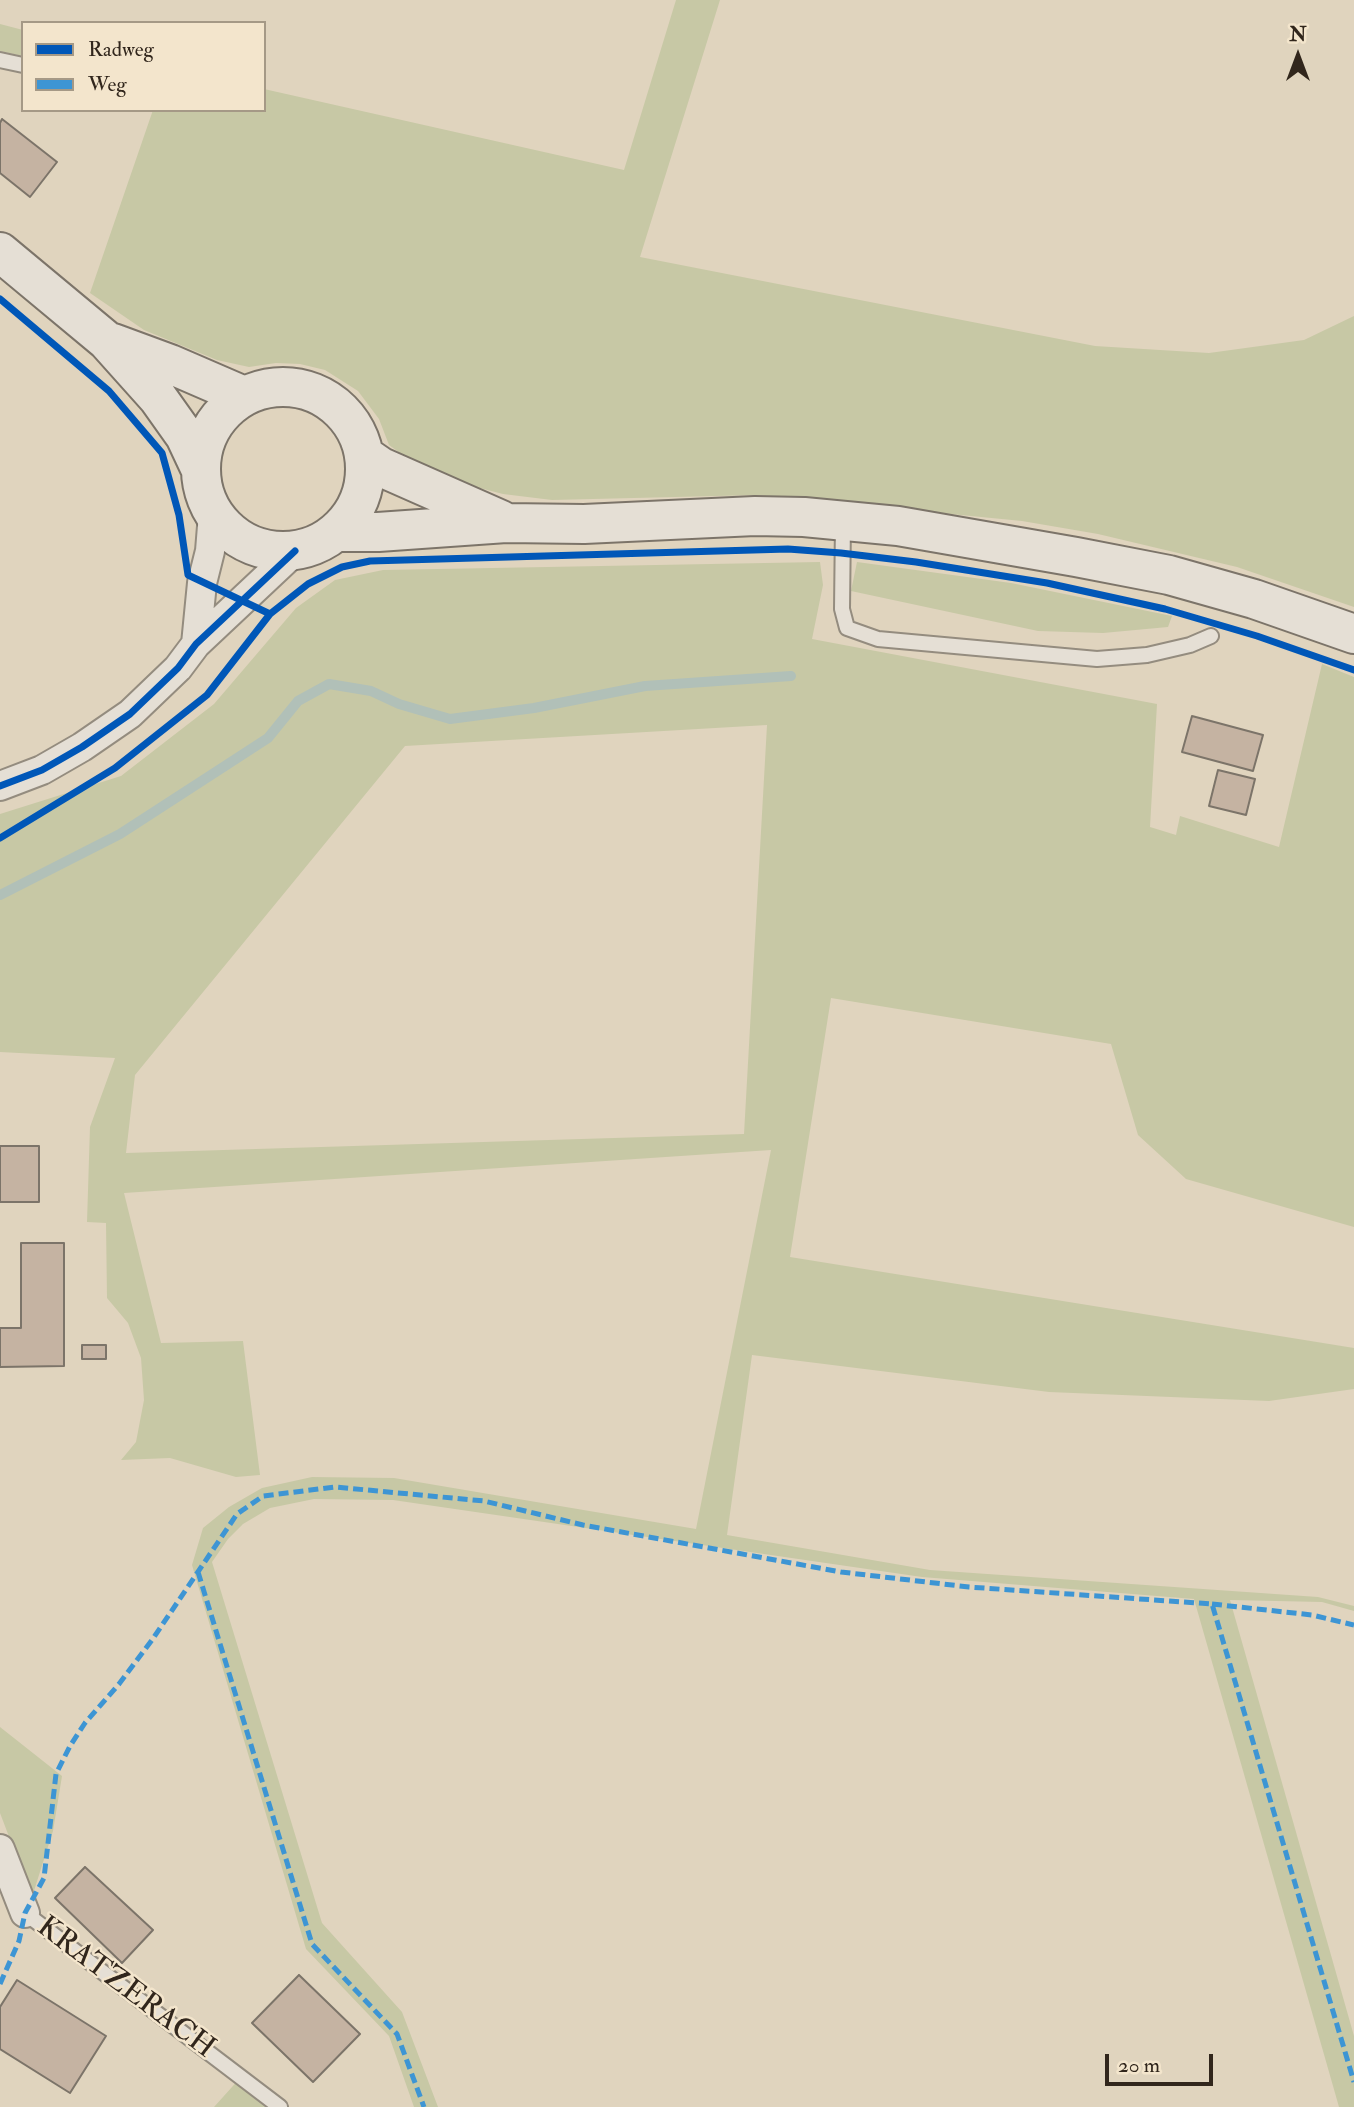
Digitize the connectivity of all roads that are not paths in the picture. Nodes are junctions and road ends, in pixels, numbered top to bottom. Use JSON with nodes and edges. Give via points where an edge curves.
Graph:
{"nodes":[{"id":1,"x":0,"y":60,"type":"edge"},
{"id":2,"x":21,"y":65,"type":"edge"},
{"id":3,"x":0,"y":252,"type":"edge"},
{"id":4,"x":107,"y":341,"type":"junction"},
{"id":5,"x":244,"y":396,"type":"junction"},
{"id":6,"x":365,"y":456,"type":"junction"},
{"id":7,"x":200,"y":468,"type":"junction"},
{"id":8,"x":213,"y":514,"type":"junction"},
{"id":9,"x":844,"y":521,"type":"junction"},
{"id":10,"x":506,"y":523,"type":"junction"},
{"id":11,"x":336,"y":532,"type":"junction"},
{"id":12,"x":295,"y":551,"type":"junction"},
{"id":13,"x":1354,"y":634,"type":"edge"},
{"id":14,"x":1211,"y":636,"type":"dead end"},
{"id":15,"x":196,"y":644,"type":"junction"},
{"id":16,"x":0,"y":786,"type":"edge"},
{"id":17,"x":0,"y":1849,"type":"edge"},
{"id":18,"x":25,"y":1913,"type":"joint"},
{"id":19,"x":280,"y":2107,"type":"edge"}],
"edges":[{"from":1,"to":2,"type":"lane"},
{"from":3,"to":4,"type":"main road"},
{"from":4,"to":5,"type":"main road"},
{"from":4,"to":7,"type":"main road","via":[[158,398],[185,436]]},
{"from":5,"to":6,"type":"main road","via":[[282,387],[320,395],[350,421]]},
{"from":5,"to":7,"type":"main road","via":[[215,422],[204,444]]},
{"from":6,"to":10,"type":"main road"},
{"from":6,"to":11,"type":"main road","via":[[362,495]]},
{"from":7,"to":8,"type":"main road","via":[[203,492]]},
{"from":8,"to":12,"type":"main road","via":[[229,532],[250,545]]},
{"from":8,"to":15,"type":"street"},
{"from":9,"to":10,"type":"main road","via":[[755,516]]},
{"from":9,"to":13,"type":"main road","via":[[898,526],[1169,576],[1254,598]]},
{"from":9,"to":14,"type":"lane","via":[[842,610],[847,628],[878,639],[1097,659],[1147,655]]},
{"from":10,"to":11,"type":"main road"},
{"from":11,"to":12,"type":"main road","via":[[317,545]]},
{"from":12,"to":15,"type":"street"},
{"from":15,"to":16,"type":"street","via":[[130,714],[42,771]]},
{"from":17,"to":18,"type":"street","name":"KRATZERACH"},
{"from":18,"to":19,"type":"lane","name":"KRATZERACH"}]}
